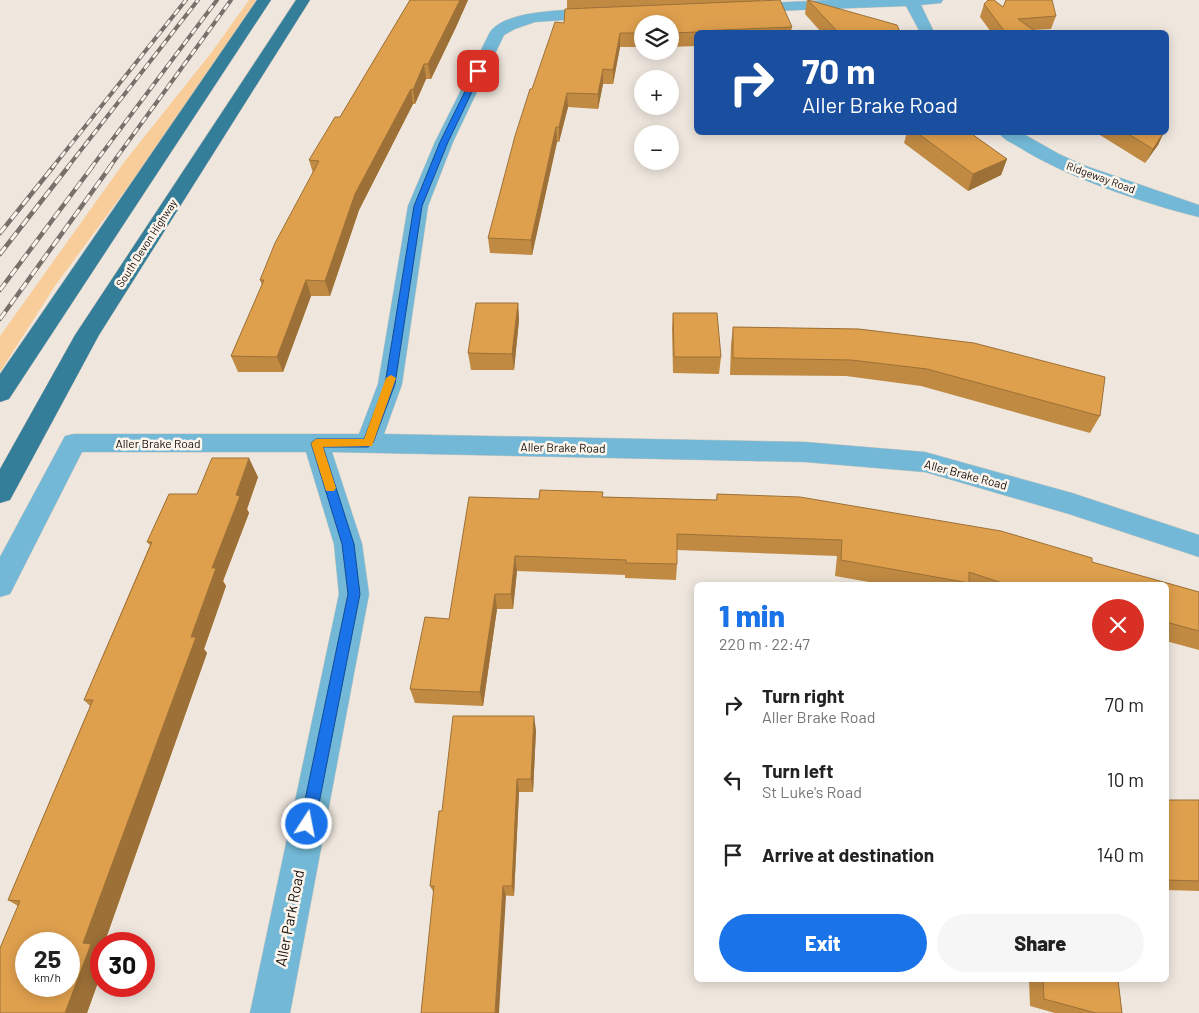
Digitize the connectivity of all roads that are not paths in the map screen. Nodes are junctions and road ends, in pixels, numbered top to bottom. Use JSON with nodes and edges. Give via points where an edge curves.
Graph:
{"nodes":[{"id":1,"x":264,"y":0,"type":"edge"},
{"id":2,"x":303,"y":0,"type":"edge"},
{"id":3,"x":936,"y":0,"type":"edge"},
{"id":4,"x":912,"y":2,"type":"junction"},
{"id":5,"x":807,"y":3,"type":"edge"},
{"id":6,"x":729,"y":9,"type":"edge"},
{"id":7,"x":620,"y":14,"type":"edge"},
{"id":8,"x":926,"y":30,"type":"edge"},
{"id":9,"x":1011,"y":135,"type":"edge"},
{"id":10,"x":1199,"y":211,"type":"edge"},
{"id":11,"x":0,"y":393,"type":"edge"},
{"id":12,"x":316,"y":443,"type":"junction"},
{"id":13,"x":368,"y":443,"type":"junction"},
{"id":14,"x":0,"y":494,"type":"edge"},
{"id":15,"x":1199,"y":546,"type":"edge"},
{"id":16,"x":0,"y":585,"type":"edge"},
{"id":17,"x":270,"y":1013,"type":"edge"}],
"edges":[{"from":1,"to":11,"type":"highway"},
{"from":2,"to":14,"type":"highway","name":"South Devon Highway","via":[[86,335]]},
{"from":3,"to":4,"type":"street"},
{"from":4,"to":5,"type":"street"},
{"from":4,"to":8,"type":"street"},
{"from":5,"to":6,"type":"street"},
{"from":7,"to":13,"type":"street","via":[[529,18],[515,15],[498,32],[444,142],[418,206],[390,384]]},
{"from":9,"to":10,"type":"street","name":"Ridgeway Road","via":[[1031,149],[1080,171]]},
{"from":12,"to":13,"type":"street","name":"Aller Brake Road"},
{"from":12,"to":16,"type":"street","name":"Aller Brake Road","via":[[74,443]]},
{"from":12,"to":17,"type":"street","name":"Aller Park Road","via":[[348,544],[354,594]]},
{"from":13,"to":15,"type":"street","name":"Aller Brake Road","via":[[805,452],[926,462],[1072,504]]}]}
